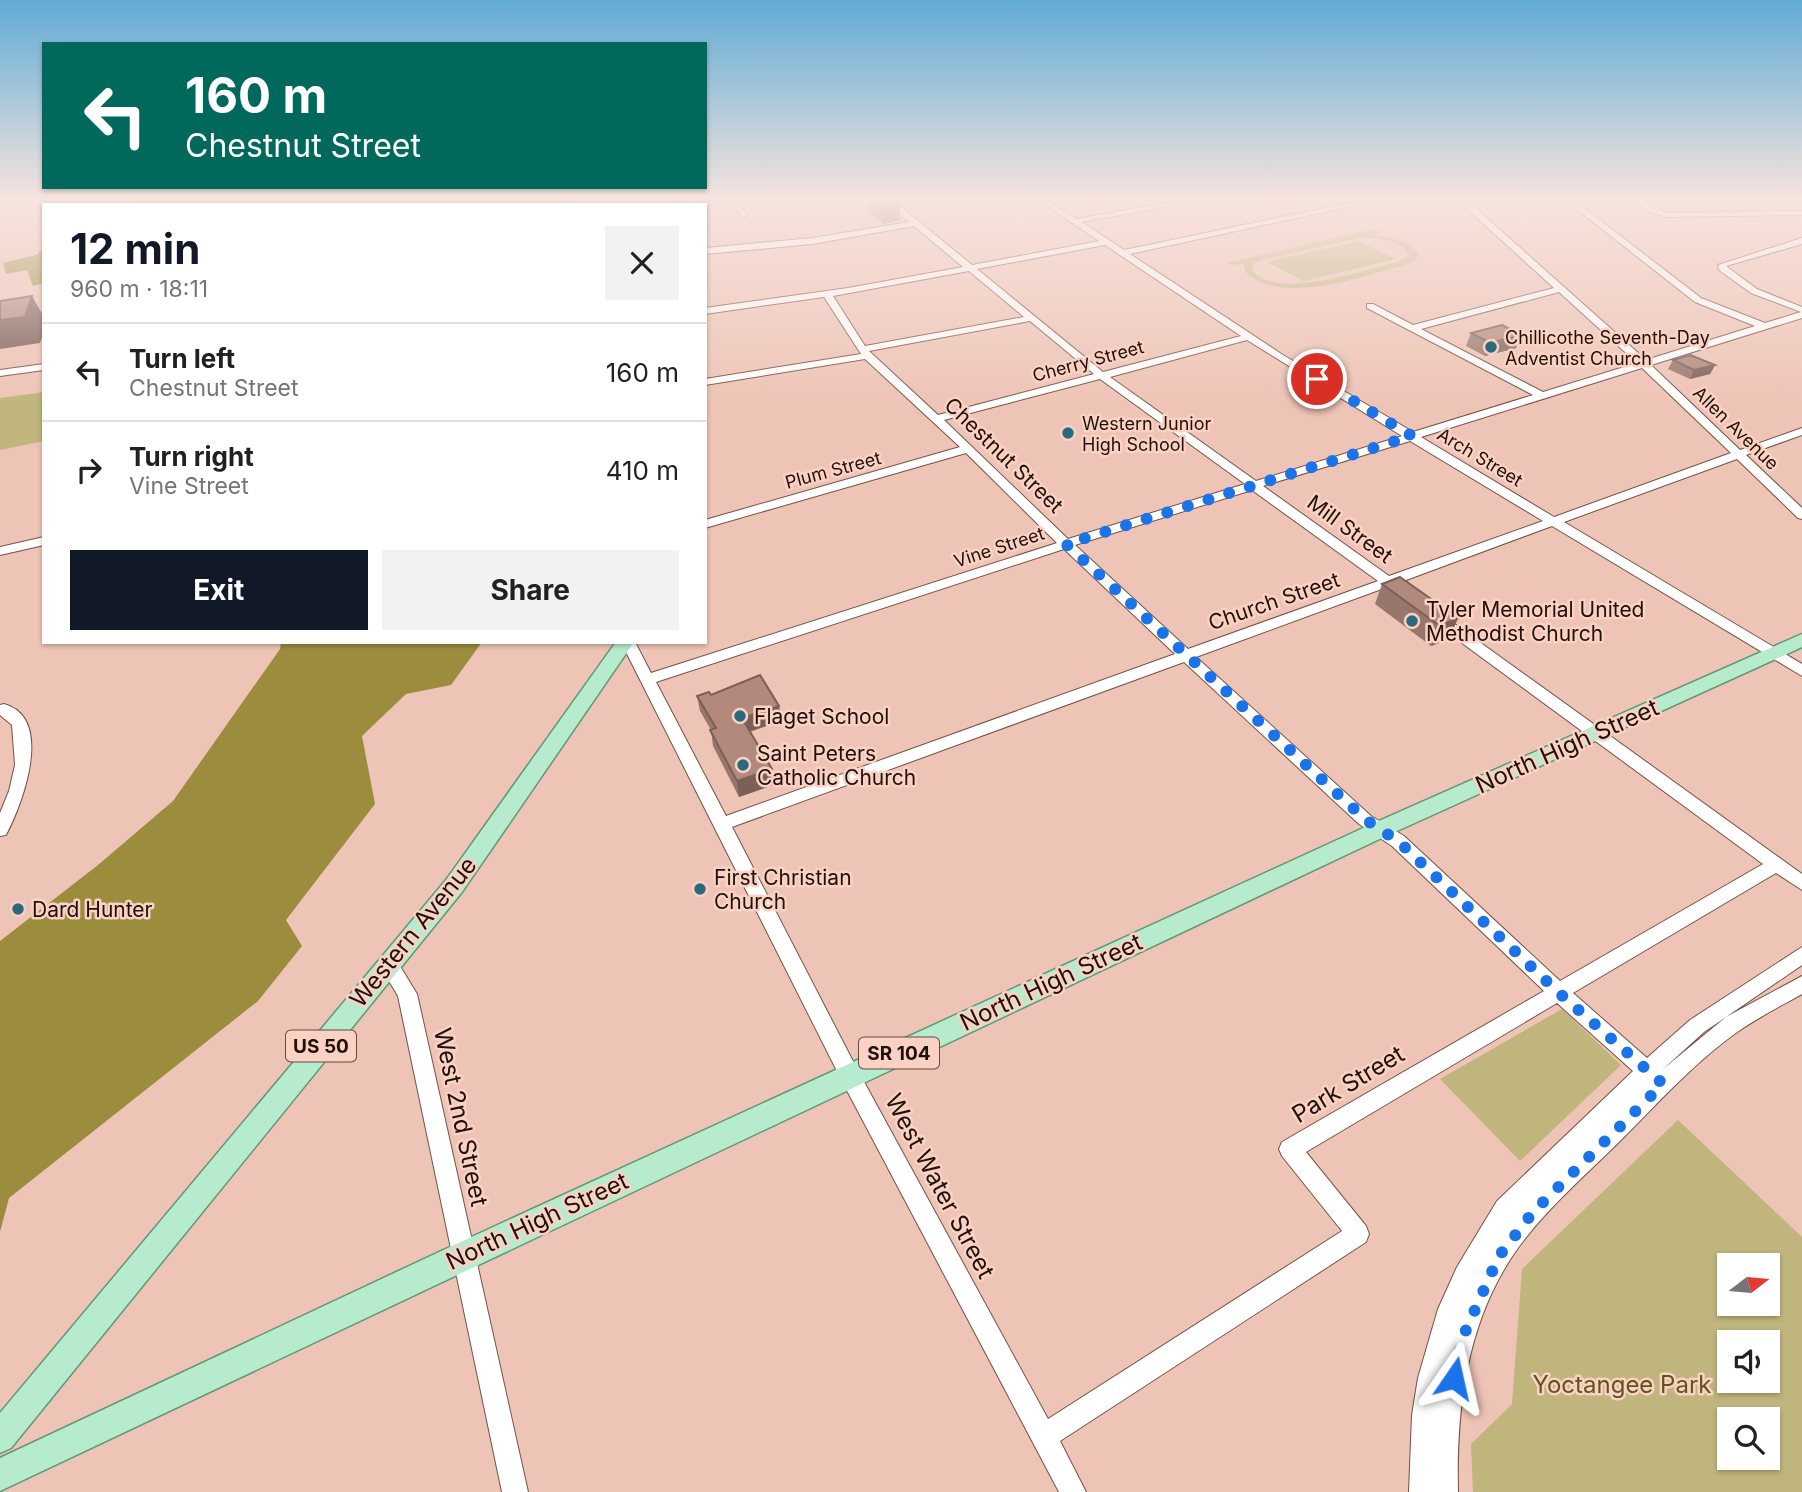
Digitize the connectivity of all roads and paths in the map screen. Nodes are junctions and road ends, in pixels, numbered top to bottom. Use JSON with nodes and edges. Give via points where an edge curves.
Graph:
{"nodes":[{"id":1,"x":978,"y":267,"type":"edge"},
{"id":2,"x":1144,"y":267,"type":"edge"},
{"id":3,"x":1536,"y":267,"type":"edge"},
{"id":4,"x":1655,"y":267,"type":"edge"},
{"id":5,"x":1724,"y":267,"type":"edge"},
{"id":6,"x":971,"y":268,"type":"junction"},
{"id":7,"x":1561,"y":289,"type":"junction"},
{"id":8,"x":827,"y":294,"type":"junction"},
{"id":9,"x":1370,"y":306,"type":"dead end"},
{"id":10,"x":707,"y":311,"type":"edge"},
{"id":11,"x":1802,"y":312,"type":"edge"},
{"id":12,"x":1032,"y":317,"type":"junction"},
{"id":13,"x":1765,"y":327,"type":"junction"},
{"id":14,"x":1412,"y":328,"type":"junction"},
{"id":15,"x":1249,"y":337,"type":"junction"},
{"id":16,"x":865,"y":352,"type":"junction"},
{"id":17,"x":1644,"y":364,"type":"junction"},
{"id":18,"x":42,"y":367,"type":"edge"},
{"id":19,"x":0,"y":373,"type":"edge"},
{"id":20,"x":1102,"y":376,"type":"junction"},
{"id":21,"x":707,"y":382,"type":"edge"},
{"id":22,"x":1542,"y":397,"type":"junction"},
{"id":23,"x":936,"y":419,"type":"junction"},
{"id":24,"x":1802,"y":431,"type":"edge"},
{"id":25,"x":1412,"y":436,"type":"junction"},
{"id":26,"x":969,"y":448,"type":"junction"},
{"id":27,"x":1737,"y":454,"type":"junction"},
{"id":28,"x":1256,"y":487,"type":"junction"},
{"id":29,"x":1802,"y":515,"type":"edge"},
{"id":30,"x":1553,"y":522,"type":"junction"},
{"id":31,"x":707,"y":523,"type":"edge"},
{"id":32,"x":42,"y":541,"type":"edge"},
{"id":33,"x":1066,"y":544,"type":"junction"},
{"id":34,"x":0,"y":551,"type":"edge"},
{"id":35,"x":1389,"y":583,"type":"junction"},
{"id":36,"x":1802,"y":640,"type":"edge"},
{"id":37,"x":625,"y":644,"type":"edge"},
{"id":38,"x":627,"y":644,"type":"edge"},
{"id":39,"x":1184,"y":654,"type":"junction"},
{"id":40,"x":1774,"y":654,"type":"junction"},
{"id":41,"x":1802,"y":671,"type":"edge"},
{"id":42,"x":648,"y":679,"type":"junction"},
{"id":43,"x":2,"y":710,"type":"edge"},
{"id":44,"x":1596,"y":732,"type":"junction"},
{"id":45,"x":720,"y":825,"type":"junction"},
{"id":46,"x":0,"y":830,"type":"edge"},
{"id":47,"x":1379,"y":830,"type":"junction"},
{"id":48,"x":1777,"y":864,"type":"junction"},
{"id":49,"x":1802,"y":883,"type":"edge"},
{"id":50,"x":1802,"y":955,"type":"edge"},
{"id":51,"x":388,"y":964,"type":"junction"},
{"id":52,"x":1802,"y":984,"type":"edge"},
{"id":53,"x":1557,"y":991,"type":"junction"},
{"id":54,"x":850,"y":1076,"type":"junction"},
{"id":55,"x":1655,"y":1078,"type":"junction"},
{"id":56,"x":464,"y":1255,"type":"junction"},
{"id":57,"x":1044,"y":1436,"type":"junction"},
{"id":58,"x":0,"y":1437,"type":"edge"},
{"id":59,"x":0,"y":1475,"type":"edge"},
{"id":60,"x":515,"y":1492,"type":"edge"},
{"id":61,"x":1073,"y":1492,"type":"edge"},
{"id":62,"x":1422,"y":1492,"type":"edge"},
{"id":63,"x":1445,"y":1492,"type":"edge"}],
"edges":[{"from":1,"to":6,"type":"street"},
{"from":2,"to":15,"type":"street","name":"Arch Street"},
{"from":3,"to":7,"type":"street","name":"Allen Avenue"},
{"from":4,"to":13,"type":"street","via":[[1698,300]]},
{"from":5,"to":11,"type":"street","via":[[1754,291]]},
{"from":6,"to":8,"type":"street"},
{"from":6,"to":12,"type":"street","name":"Mill Street"},
{"from":7,"to":14,"type":"street"},
{"from":7,"to":17,"type":"street","name":"Allen Avenue"},
{"from":8,"to":10,"type":"street"},
{"from":8,"to":16,"type":"street","name":"Chestnut Street"},
{"from":9,"to":14,"type":"street"},
{"from":11,"to":13,"type":"street","name":"Vine Street"},
{"from":12,"to":16,"type":"street"},
{"from":12,"to":20,"type":"street","name":"Mill Street"},
{"from":13,"to":17,"type":"street","name":"Vine Street"},
{"from":14,"to":22,"type":"street"},
{"from":15,"to":20,"type":"street","name":"Cherry Street"},
{"from":15,"to":25,"type":"street","name":"Arch Street"},
{"from":16,"to":21,"type":"street"},
{"from":16,"to":23,"type":"street","name":"Chestnut Street"},
{"from":17,"to":22,"type":"street","name":"Vine Street"},
{"from":17,"to":27,"type":"street","name":"Allen Avenue"},
{"from":18,"to":19,"type":"street"},
{"from":20,"to":23,"type":"street","name":"Cherry Street"},
{"from":20,"to":28,"type":"street","name":"Mill Street"},
{"from":22,"to":25,"type":"street","name":"Vine Street"},
{"from":23,"to":26,"type":"street","name":"Chestnut Street"},
{"from":24,"to":27,"type":"street","name":"Church Street"},
{"from":25,"to":28,"type":"street","name":"Vine Street"},
{"from":25,"to":30,"type":"street","name":"Arch Street"},
{"from":26,"to":31,"type":"street","name":"Plum Street"},
{"from":26,"to":33,"type":"street","name":"Chestnut Street"},
{"from":27,"to":29,"type":"street","name":"Allen Avenue"},
{"from":27,"to":30,"type":"street","name":"Church Street"},
{"from":28,"to":33,"type":"street","name":"Vine Street"},
{"from":28,"to":35,"type":"street","name":"Mill Street"},
{"from":30,"to":35,"type":"street","name":"Church Street"},
{"from":30,"to":40,"type":"street","name":"Arch Street"},
{"from":32,"to":34,"type":"street"},
{"from":33,"to":39,"type":"street","name":"Chestnut Street"},
{"from":33,"to":42,"type":"street","name":"Vine Street"},
{"from":35,"to":39,"type":"street","name":"Church Street"},
{"from":35,"to":44,"type":"street","name":"Mill Street"},
{"from":36,"to":40,"type":"main road","name":"North High Street","number":"SR 104"},
{"from":37,"to":51,"type":"main road","name":"Western Avenue","number":"US 50","via":[[454,886]]},
{"from":38,"to":42,"type":"street","name":"West Water Street"},
{"from":39,"to":45,"type":"street","name":"Church Street"},
{"from":39,"to":47,"type":"street","name":"Chestnut Street"},
{"from":40,"to":41,"type":"street","name":"Arch Street"},
{"from":40,"to":44,"type":"main road","name":"North High Street","number":"SR 104"},
{"from":42,"to":45,"type":"street","name":"West Water Street"},
{"from":43,"to":46,"type":"street","via":[[19,723],[23,756],[19,792]]},
{"from":44,"to":47,"type":"main road","name":"North High Street","number":"SR 104"},
{"from":44,"to":48,"type":"street","name":"Mill Street"},
{"from":45,"to":54,"type":"street","name":"West Water Street"},
{"from":47,"to":53,"type":"street","name":"Chestnut Street","via":[[1398,841]]},
{"from":47,"to":54,"type":"main road","name":"North High Street","number":"SR 104"},
{"from":48,"to":49,"type":"street","name":"Mill Street"},
{"from":48,"to":53,"type":"street","name":"Park Street"},
{"from":50,"to":55,"type":"street","via":[[1698,1026]]},
{"from":51,"to":56,"type":"street","name":"West 2nd Street","via":[[407,994]]},
{"from":51,"to":58,"type":"main road","name":"Western Avenue","number":"US 50"},
{"from":52,"to":55,"type":"street"},
{"from":53,"to":55,"type":"street","name":"Chestnut Street"},
{"from":53,"to":57,"type":"street","name":"Park Street","via":[[1290,1149],[1359,1234]]},
{"from":54,"to":56,"type":"main road","name":"North High Street","number":"SR 104"},
{"from":54,"to":57,"type":"street","name":"West Water Street"},
{"from":55,"to":62,"type":"street","via":[[1505,1209],[1484,1238],[1457,1287],[1436,1349],[1426,1401]]},
{"from":55,"to":63,"type":"street","via":[[1499,1256],[1462,1339],[1450,1397]]},
{"from":56,"to":59,"type":"main road","name":"North High Street","number":"SR 104"},
{"from":56,"to":60,"type":"street","name":"West 2nd Street"},
{"from":57,"to":61,"type":"street","name":"West Water Street"}]}
